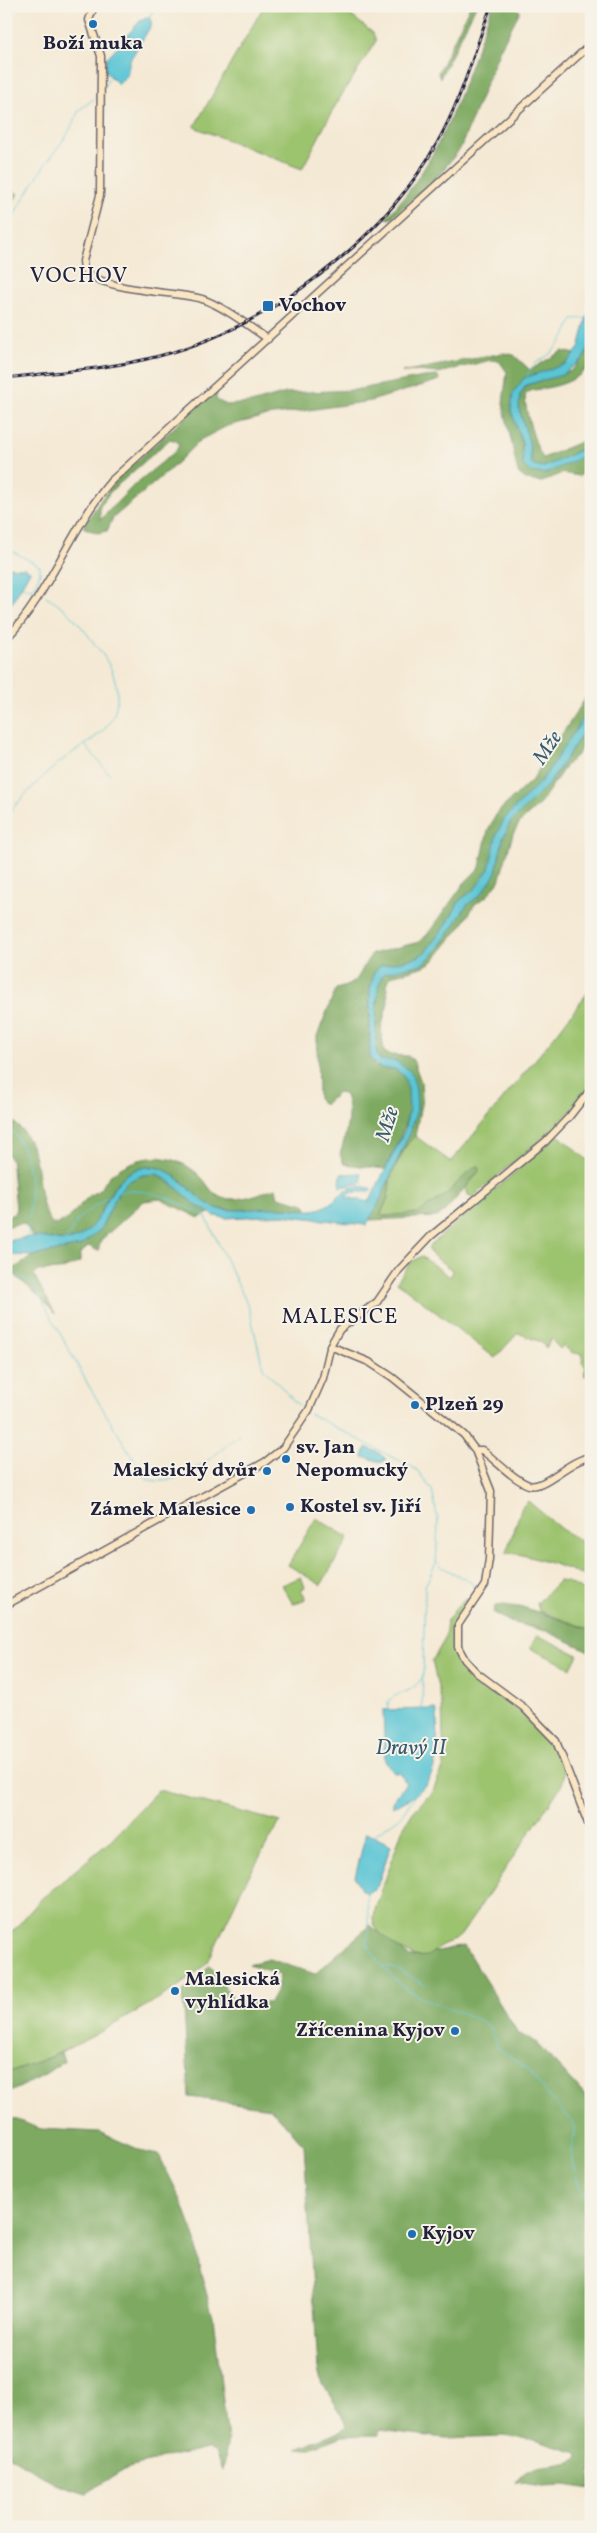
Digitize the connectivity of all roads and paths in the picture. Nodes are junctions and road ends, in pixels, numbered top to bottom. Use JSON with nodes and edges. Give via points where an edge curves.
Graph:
{"nodes":[{"id":1,"x":94,"y":6,"type":"edge"},
{"id":2,"x":591,"y":44,"type":"edge"},
{"id":3,"x":268,"y":339,"type":"junction"},
{"id":4,"x":6,"y":639,"type":"edge"},
{"id":5,"x":591,"y":1089,"type":"edge"},
{"id":6,"x":330,"y":1346,"type":"junction"},
{"id":7,"x":474,"y":1450,"type":"junction"},
{"id":8,"x":591,"y":1457,"type":"edge"},
{"id":9,"x":6,"y":1605,"type":"edge"},
{"id":10,"x":591,"y":1831,"type":"edge"}],
"edges":[{"from":1,"to":3,"type":"street","via":[[89,20],[100,56],[100,195],[83,261],[84,270],[122,286],[206,301]]},
{"from":2,"to":3,"type":"street"},
{"from":3,"to":4,"type":"street","via":[[111,481],[88,513],[41,594]]},
{"from":5,"to":6,"type":"street","via":[[546,1141],[431,1236],[399,1270],[377,1302],[340,1329]]},
{"from":6,"to":7,"type":"street","via":[[369,1362],[392,1377],[464,1435]]},
{"from":6,"to":9,"type":"street","via":[[323,1378],[307,1413],[283,1448],[248,1472]]},
{"from":7,"to":8,"type":"street","via":[[482,1450],[529,1486],[543,1483],[575,1461]]},
{"from":7,"to":10,"type":"street","via":[[491,1491],[488,1573],[485,1585],[458,1625],[457,1641],[462,1654],[477,1673],[524,1707],[556,1741]]}]}
